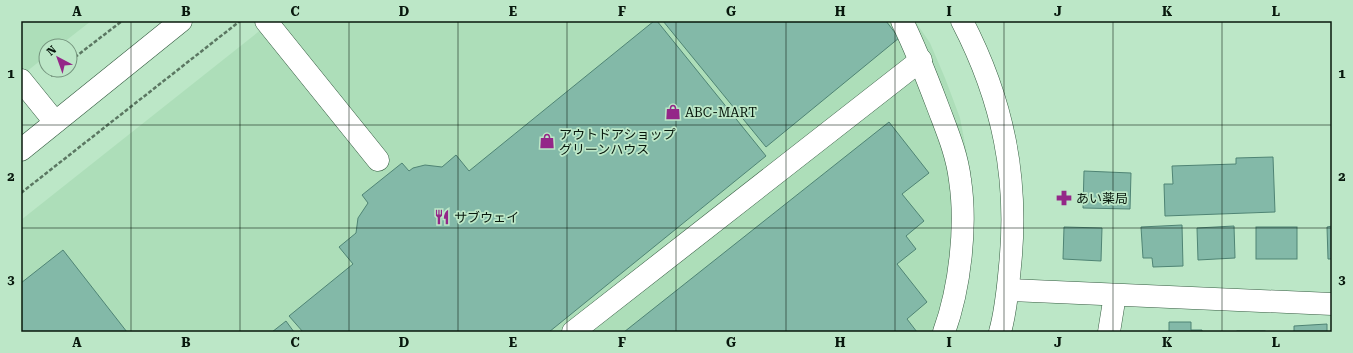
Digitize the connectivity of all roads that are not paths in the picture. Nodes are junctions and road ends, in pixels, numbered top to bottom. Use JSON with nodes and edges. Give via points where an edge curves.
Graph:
{"nodes":[{"id":1,"x":181,"y":21,"type":"edge"},
{"id":2,"x":266,"y":21,"type":"edge"},
{"id":3,"x":902,"y":21,"type":"edge"},
{"id":4,"x":962,"y":21,"type":"edge"},
{"id":5,"x":921,"y":60,"type":"junction"},
{"id":6,"x":21,"y":80,"type":"edge"},
{"id":7,"x":55,"y":122,"type":"junction"},
{"id":8,"x":21,"y":150,"type":"edge"},
{"id":9,"x":378,"y":160,"type":"dead end"},
{"id":10,"x":1008,"y":290,"type":"junction"},
{"id":11,"x":1115,"y":295,"type":"junction"},
{"id":12,"x":1332,"y":304,"type":"edge"},
{"id":13,"x":573,"y":332,"type":"edge"},
{"id":14,"x":944,"y":332,"type":"edge"},
{"id":15,"x":1000,"y":332,"type":"edge"},
{"id":16,"x":1108,"y":332,"type":"edge"}],
"edges":[{"from":1,"to":7,"type":"street"},
{"from":2,"to":9,"type":"street"},
{"from":3,"to":5,"type":"street"},
{"from":4,"to":10,"type":"street","via":[[984,68],[1005,136],[1013,214]]},
{"from":5,"to":13,"type":"street"},
{"from":5,"to":14,"type":"street","via":[[954,150],[963,212],[962,246]]},
{"from":6,"to":7,"type":"street"},
{"from":7,"to":8,"type":"street"},
{"from":10,"to":11,"type":"street"},
{"from":10,"to":15,"type":"street"},
{"from":11,"to":12,"type":"street"},
{"from":11,"to":16,"type":"street"}]}
